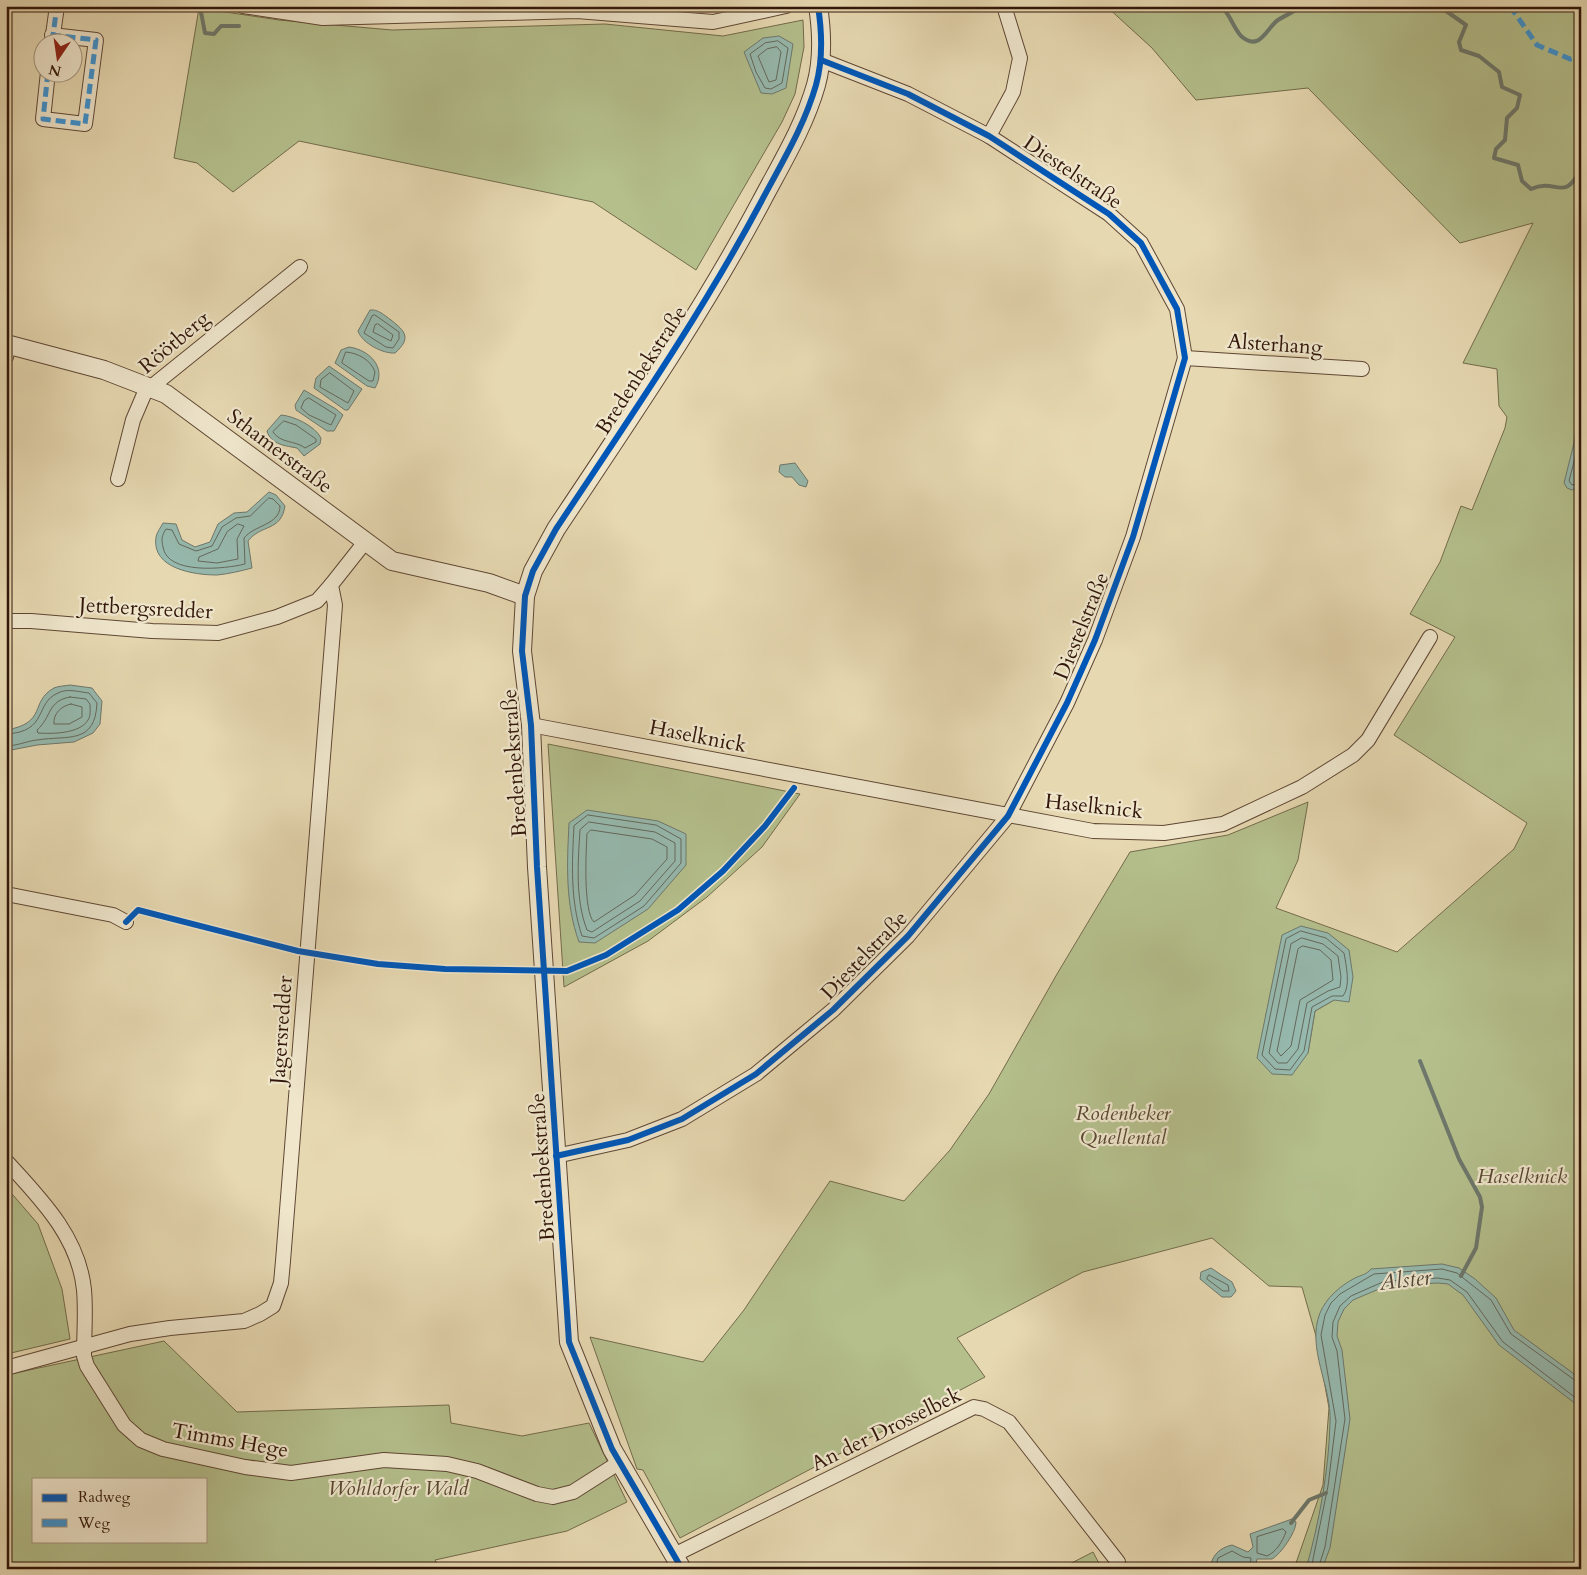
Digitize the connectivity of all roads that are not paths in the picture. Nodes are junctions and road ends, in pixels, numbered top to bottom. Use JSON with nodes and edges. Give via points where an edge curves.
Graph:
{"nodes":[{"id":1,"x":57,"y":6,"type":"edge"},
{"id":2,"x":243,"y":6,"type":"edge"},
{"id":3,"x":786,"y":6,"type":"edge"},
{"id":4,"x":818,"y":6,"type":"edge"},
{"id":5,"x":1004,"y":6,"type":"edge"},
{"id":6,"x":270,"y":9,"type":"edge"},
{"id":7,"x":53,"y":32,"type":"edge"},
{"id":8,"x":82,"y":39,"type":"edge"},
{"id":9,"x":821,"y":60,"type":"junction"},
{"id":10,"x":47,"y":82,"type":"edge"},
{"id":11,"x":989,"y":136,"type":"junction"},
{"id":12,"x":300,"y":267,"type":"dead end"},
{"id":13,"x":7,"y":349,"type":"edge"},
{"id":14,"x":1185,"y":358,"type":"junction"},
{"id":15,"x":1362,"y":369,"type":"dead end"},
{"id":16,"x":151,"y":386,"type":"junction"},
{"id":17,"x":118,"y":479,"type":"dead end"},
{"id":18,"x":365,"y":542,"type":"junction"},
{"id":19,"x":331,"y":585,"type":"junction"},
{"id":20,"x":525,"y":596,"type":"junction"},
{"id":21,"x":6,"y":621,"type":"edge"},
{"id":22,"x":1430,"y":637,"type":"dead end"},
{"id":23,"x":531,"y":725,"type":"junction"},
{"id":24,"x":1008,"y":816,"type":"junction"},
{"id":25,"x":6,"y":894,"type":"edge"},
{"id":26,"x":126,"y":922,"type":"dead end"},
{"id":27,"x":556,"y":1156,"type":"junction"},
{"id":28,"x":6,"y":1161,"type":"edge"},
{"id":29,"x":84,"y":1346,"type":"junction"},
{"id":30,"x":6,"y":1368,"type":"edge"},
{"id":31,"x":620,"y":1462,"type":"junction"},
{"id":32,"x":678,"y":1562,"type":"edge"},
{"id":33,"x":1118,"y":1562,"type":"dead end"}],
"edges":[{"from":1,"to":7,"type":"street"},
{"from":2,"to":6,"type":"street"},
{"from":3,"to":6,"type":"street","via":[[713,22],[577,11],[323,18]]},
{"from":4,"to":9,"type":"street","name":"Bredenbekstraße"},
{"from":5,"to":11,"type":"street","via":[[1020,58],[1013,92]]},
{"from":8,"to":10,"type":"street","via":[[96,40],[85,124],[43,118]]},
{"from":9,"to":11,"type":"street","name":"Diestelstraße","via":[[908,94]]},
{"from":9,"to":20,"type":"street","name":"Bredenbekstraße","via":[[802,124],[730,260],[556,529],[533,572]]},
{"from":11,"to":14,"type":"street","name":"Diestelstraße","via":[[1109,214],[1141,243],[1177,309]]},
{"from":12,"to":16,"type":"street","name":"Röötberg"},
{"from":13,"to":16,"type":"street","name":"Sthamerstraße","via":[[104,370]]},
{"from":14,"to":15,"type":"street","name":"Alsterhang"},
{"from":14,"to":24,"type":"street","name":"Diestelstraße","via":[[1133,537],[1095,640]]},
{"from":16,"to":17,"type":"street","name":"Röötberg","via":[[141,399],[133,420]]},
{"from":16,"to":18,"type":"street","name":"Sthamerstraße","via":[[178,402]]},
{"from":18,"to":19,"type":"street"},
{"from":18,"to":20,"type":"street","name":"Sthamerstraße","via":[[398,564],[489,583]]},
{"from":19,"to":21,"type":"street","name":"Jettbergsredder","via":[[317,601],[277,617],[218,633]]},
{"from":19,"to":29,"type":"street","name":"Jagersredder","via":[[335,605],[281,1283],[273,1306],[244,1321],[130,1334]]},
{"from":20,"to":23,"type":"street","name":"Bredenbekstraße","via":[[522,650]]},
{"from":22,"to":24,"type":"street","name":"Haselknick","via":[[1386,714],[1353,755],[1302,787],[1223,824],[1164,833],[1093,831]]},
{"from":23,"to":24,"type":"street","name":"Haselknick"},
{"from":23,"to":27,"type":"street","name":"Bredenbekstraße"},
{"from":24,"to":27,"type":"street","name":"Diestelstraße","via":[[908,936],[833,1010],[756,1074],[682,1119],[628,1140]]},
{"from":25,"to":26,"type":"street","via":[[113,915]]},
{"from":27,"to":31,"type":"street","name":"Bredenbekstraße","via":[[569,1342]]},
{"from":28,"to":29,"type":"street","name":"Timms Hege","via":[[48,1209],[69,1239],[84,1289]]},
{"from":29,"to":30,"type":"street","name":"Jagersredder"},
{"from":29,"to":31,"type":"street","name":"Timms Hege","via":[[84,1356],[92,1375],[132,1434],[151,1445],[179,1453],[291,1473],[384,1460],[447,1464],[553,1497],[573,1492]]},
{"from":31,"to":32,"type":"street","name":"Bredenbekstraße"},
{"from":32,"to":33,"type":"street","name":"An der Drosselbek","via":[[974,1407],[1009,1422]]}]}
